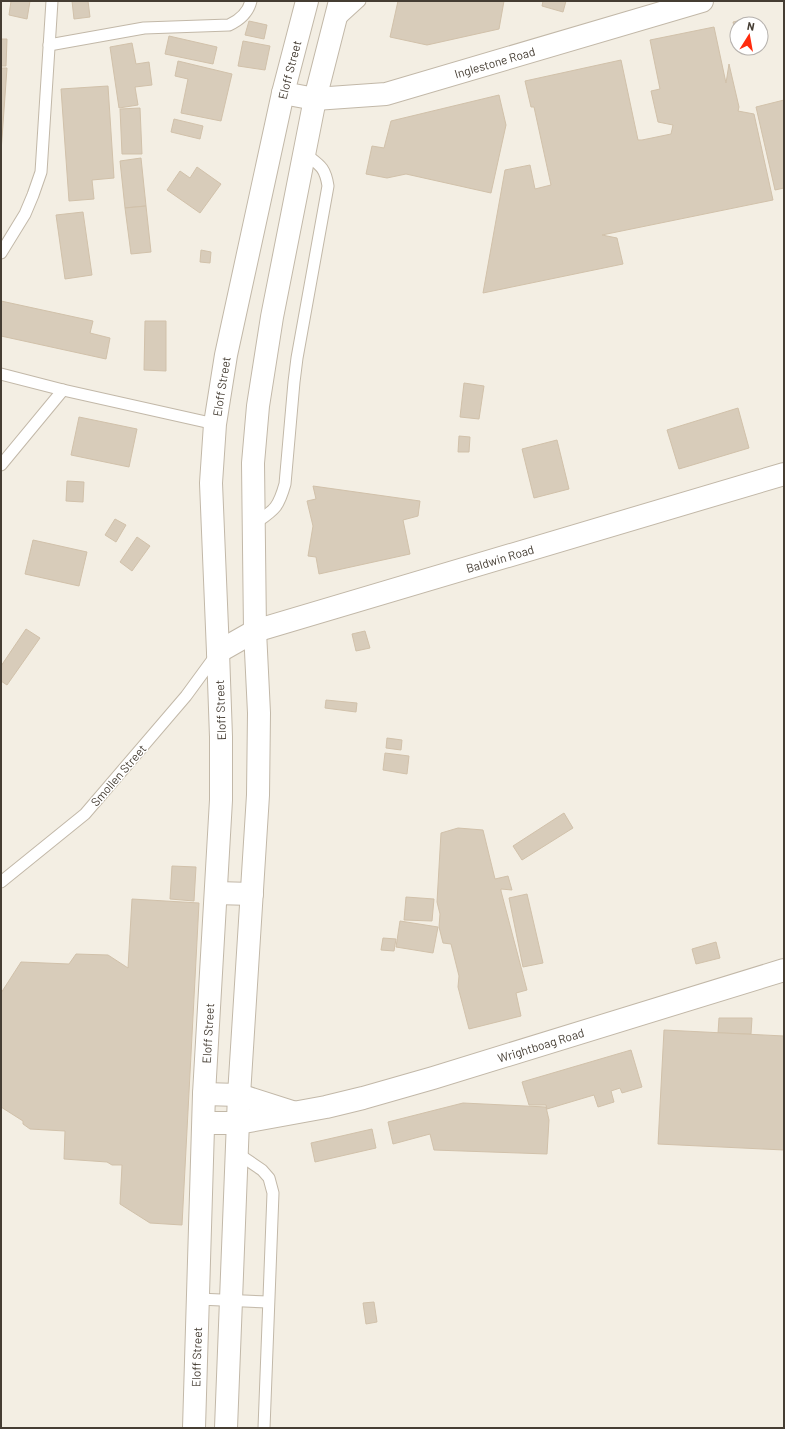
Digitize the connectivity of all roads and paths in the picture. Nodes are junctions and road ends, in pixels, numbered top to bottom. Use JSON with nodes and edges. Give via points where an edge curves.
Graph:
{"nodes":[{"id":1,"x":52,"y":1,"type":"edge"},
{"id":2,"x":251,"y":1,"type":"edge"},
{"id":3,"x":306,"y":1,"type":"edge"},
{"id":4,"x":340,"y":1,"type":"edge"},
{"id":5,"x":360,"y":1,"type":"edge"},
{"id":6,"x":702,"y":1,"type":"edge"},
{"id":7,"x":335,"y":25,"type":"junction"},
{"id":8,"x":49,"y":45,"type":"junction"},
{"id":9,"x":283,"y":93,"type":"junction"},
{"id":10,"x":315,"y":99,"type":"junction"},
{"id":11,"x":304,"y":153,"type":"junction"},
{"id":12,"x":1,"y":253,"type":"edge"},
{"id":13,"x":1,"y":374,"type":"edge"},
{"id":14,"x":62,"y":390,"type":"junction"},
{"id":15,"x":215,"y":424,"type":"junction"},
{"id":16,"x":1,"y":465,"type":"edge"},
{"id":17,"x":784,"y":474,"type":"edge"},
{"id":18,"x":254,"y":524,"type":"junction"},
{"id":19,"x":255,"y":631,"type":"junction"},
{"id":20,"x":218,"y":652,"type":"junction"},
{"id":21,"x":1,"y":882,"type":"edge"},
{"id":22,"x":216,"y":894,"type":"junction"},
{"id":23,"x":252,"y":894,"type":"junction"},
{"id":24,"x":784,"y":970,"type":"edge"},
{"id":25,"x":204,"y":1094,"type":"junction"},
{"id":26,"x":239,"y":1095,"type":"junction"},
{"id":27,"x":295,"y":1113,"type":"junction"},
{"id":28,"x":204,"y":1123,"type":"junction"},
{"id":29,"x":238,"y":1123,"type":"junction"},
{"id":30,"x":237,"y":1153,"type":"junction"},
{"id":31,"x":198,"y":1299,"type":"junction"},
{"id":32,"x":231,"y":1301,"type":"junction"},
{"id":33,"x":268,"y":1302,"type":"junction"},
{"id":34,"x":194,"y":1428,"type":"edge"},
{"id":35,"x":226,"y":1428,"type":"edge"},
{"id":36,"x":264,"y":1428,"type":"edge"}],
"edges":[{"from":1,"to":8,"type":"lane"},
{"from":2,"to":8,"type":"lane","via":[[249,10],[229,25],[144,28]]},
{"from":3,"to":9,"type":"street","name":"Eloff Street"},
{"from":4,"to":7,"type":"street"},
{"from":5,"to":7,"type":"lane"},
{"from":6,"to":10,"type":"street","name":"Inglestone Road","via":[[386,94]]},
{"from":7,"to":10,"type":"street"},
{"from":8,"to":12,"type":"lane","via":[[41,172],[25,214]]},
{"from":9,"to":10,"type":"street","name":"Inglestone Road"},
{"from":9,"to":15,"type":"street","name":"Eloff Street","via":[[226,355]]},
{"from":10,"to":11,"type":"street"},
{"from":11,"to":18,"type":"street","via":[[272,317],[258,406],[253,463]]},
{"from":11,"to":18,"type":"lane","via":[[322,168],[328,186],[297,358],[285,484],[275,509]]},
{"from":13,"to":14,"type":"lane"},
{"from":14,"to":15,"type":"lane"},
{"from":14,"to":16,"type":"lane"},
{"from":15,"to":20,"type":"street","name":"Eloff Street","via":[[211,483]]},
{"from":17,"to":19,"type":"street","name":"Baldwin Road"},
{"from":18,"to":19,"type":"street"},
{"from":19,"to":20,"type":"street","name":"Baldwin Road"},
{"from":19,"to":23,"type":"street","via":[[259,713],[258,795]]},
{"from":20,"to":21,"type":"lane","name":"Smollen Street","via":[[186,696],[85,814]]},
{"from":20,"to":22,"type":"street","name":"Eloff Street","via":[[221,792]]},
{"from":22,"to":23,"type":"street"},
{"from":22,"to":25,"type":"street","name":"Eloff Street"},
{"from":23,"to":26,"type":"street"},
{"from":24,"to":27,"type":"street","name":"Wrightboag Road","via":[[419,1082]]},
{"from":25,"to":26,"type":"street"},
{"from":25,"to":28,"type":"street","name":"Eloff Street"},
{"from":26,"to":27,"type":"street"},
{"from":26,"to":29,"type":"street"},
{"from":27,"to":29,"type":"street","name":"Wrightboag Road"},
{"from":28,"to":29,"type":"street","name":"Wrightboag Road"},
{"from":28,"to":31,"type":"street","name":"Eloff Street"},
{"from":29,"to":30,"type":"street"},
{"from":30,"to":32,"type":"street"},
{"from":30,"to":33,"type":"lane","via":[[262,1170],[269,1178],[273,1193]]},
{"from":31,"to":32,"type":"lane"},
{"from":31,"to":34,"type":"street","name":"Eloff Street"},
{"from":32,"to":33,"type":"lane"},
{"from":32,"to":35,"type":"street"},
{"from":33,"to":36,"type":"lane"}]}
